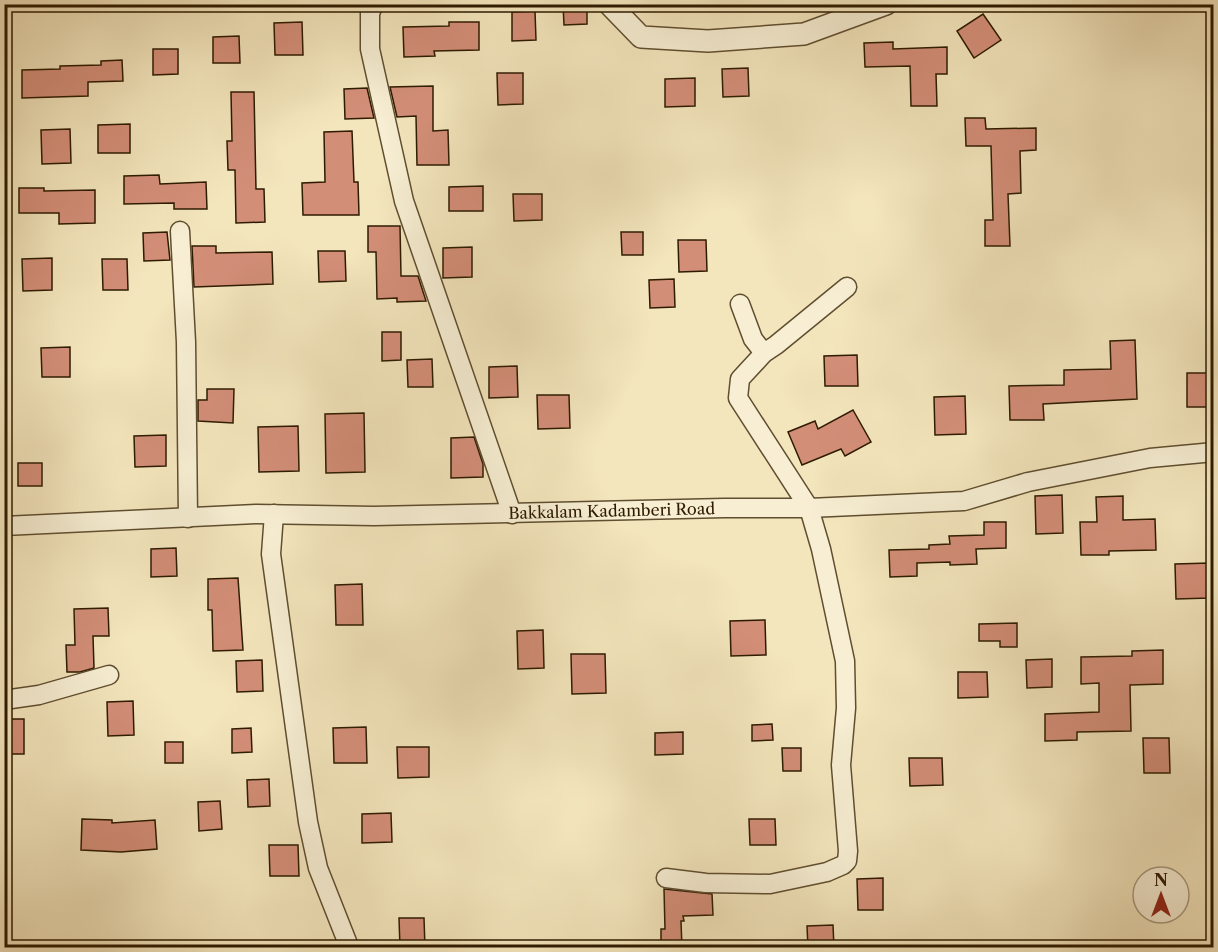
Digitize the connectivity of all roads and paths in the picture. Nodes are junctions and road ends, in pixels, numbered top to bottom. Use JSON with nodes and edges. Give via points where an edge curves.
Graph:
{"nodes":[{"id":1,"x":374,"y":4,"type":"edge"},
{"id":2,"x":609,"y":4,"type":"edge"},
{"id":3,"x":886,"y":4,"type":"edge"},
{"id":4,"x":180,"y":231,"type":"dead end"},
{"id":5,"x":847,"y":287,"type":"dead end"},
{"id":6,"x":740,"y":304,"type":"dead end"},
{"id":7,"x":764,"y":353,"type":"junction"},
{"id":8,"x":1214,"y":452,"type":"edge"},
{"id":9,"x":809,"y":508,"type":"junction"},
{"id":10,"x":274,"y":514,"type":"junction"},
{"id":11,"x":512,"y":514,"type":"junction"},
{"id":12,"x":188,"y":518,"type":"junction"},
{"id":13,"x":4,"y":526,"type":"edge"},
{"id":14,"x":109,"y":675,"type":"dead end"},
{"id":15,"x":4,"y":700,"type":"edge"},
{"id":16,"x":666,"y":878,"type":"dead end"},
{"id":17,"x":348,"y":944,"type":"dead end"}],
"edges":[{"from":1,"to":11,"type":"street","via":[[370,13],[370,49],[404,201]]},
{"from":2,"to":3,"type":"street","via":[[641,37],[708,41],[804,34]]},
{"from":4,"to":12,"type":"street"},
{"from":5,"to":7,"type":"street"},
{"from":6,"to":7,"type":"street","via":[[753,339]]},
{"from":7,"to":9,"type":"street","via":[[740,379],[738,398]]},
{"from":8,"to":9,"type":"street","name":"Bakkalam Kadamberi Road","via":[[1139,460],[1028,482],[964,501]]},
{"from":9,"to":11,"type":"street","name":"Bakkalam Kadamberi Road"},
{"from":9,"to":16,"type":"street","via":[[845,661],[841,765],[847,861],[827,872],[770,884]]},
{"from":10,"to":11,"type":"street","name":"Bakkalam Kadamberi Road"},
{"from":10,"to":12,"type":"street","name":"Bakkalam Kadamberi Road"},
{"from":10,"to":17,"type":"street","via":[[271,554],[308,822],[318,868]]},
{"from":12,"to":13,"type":"street","name":"Bakkalam Kadamberi Road"},
{"from":14,"to":15,"type":"street","via":[[39,695]]}]}
